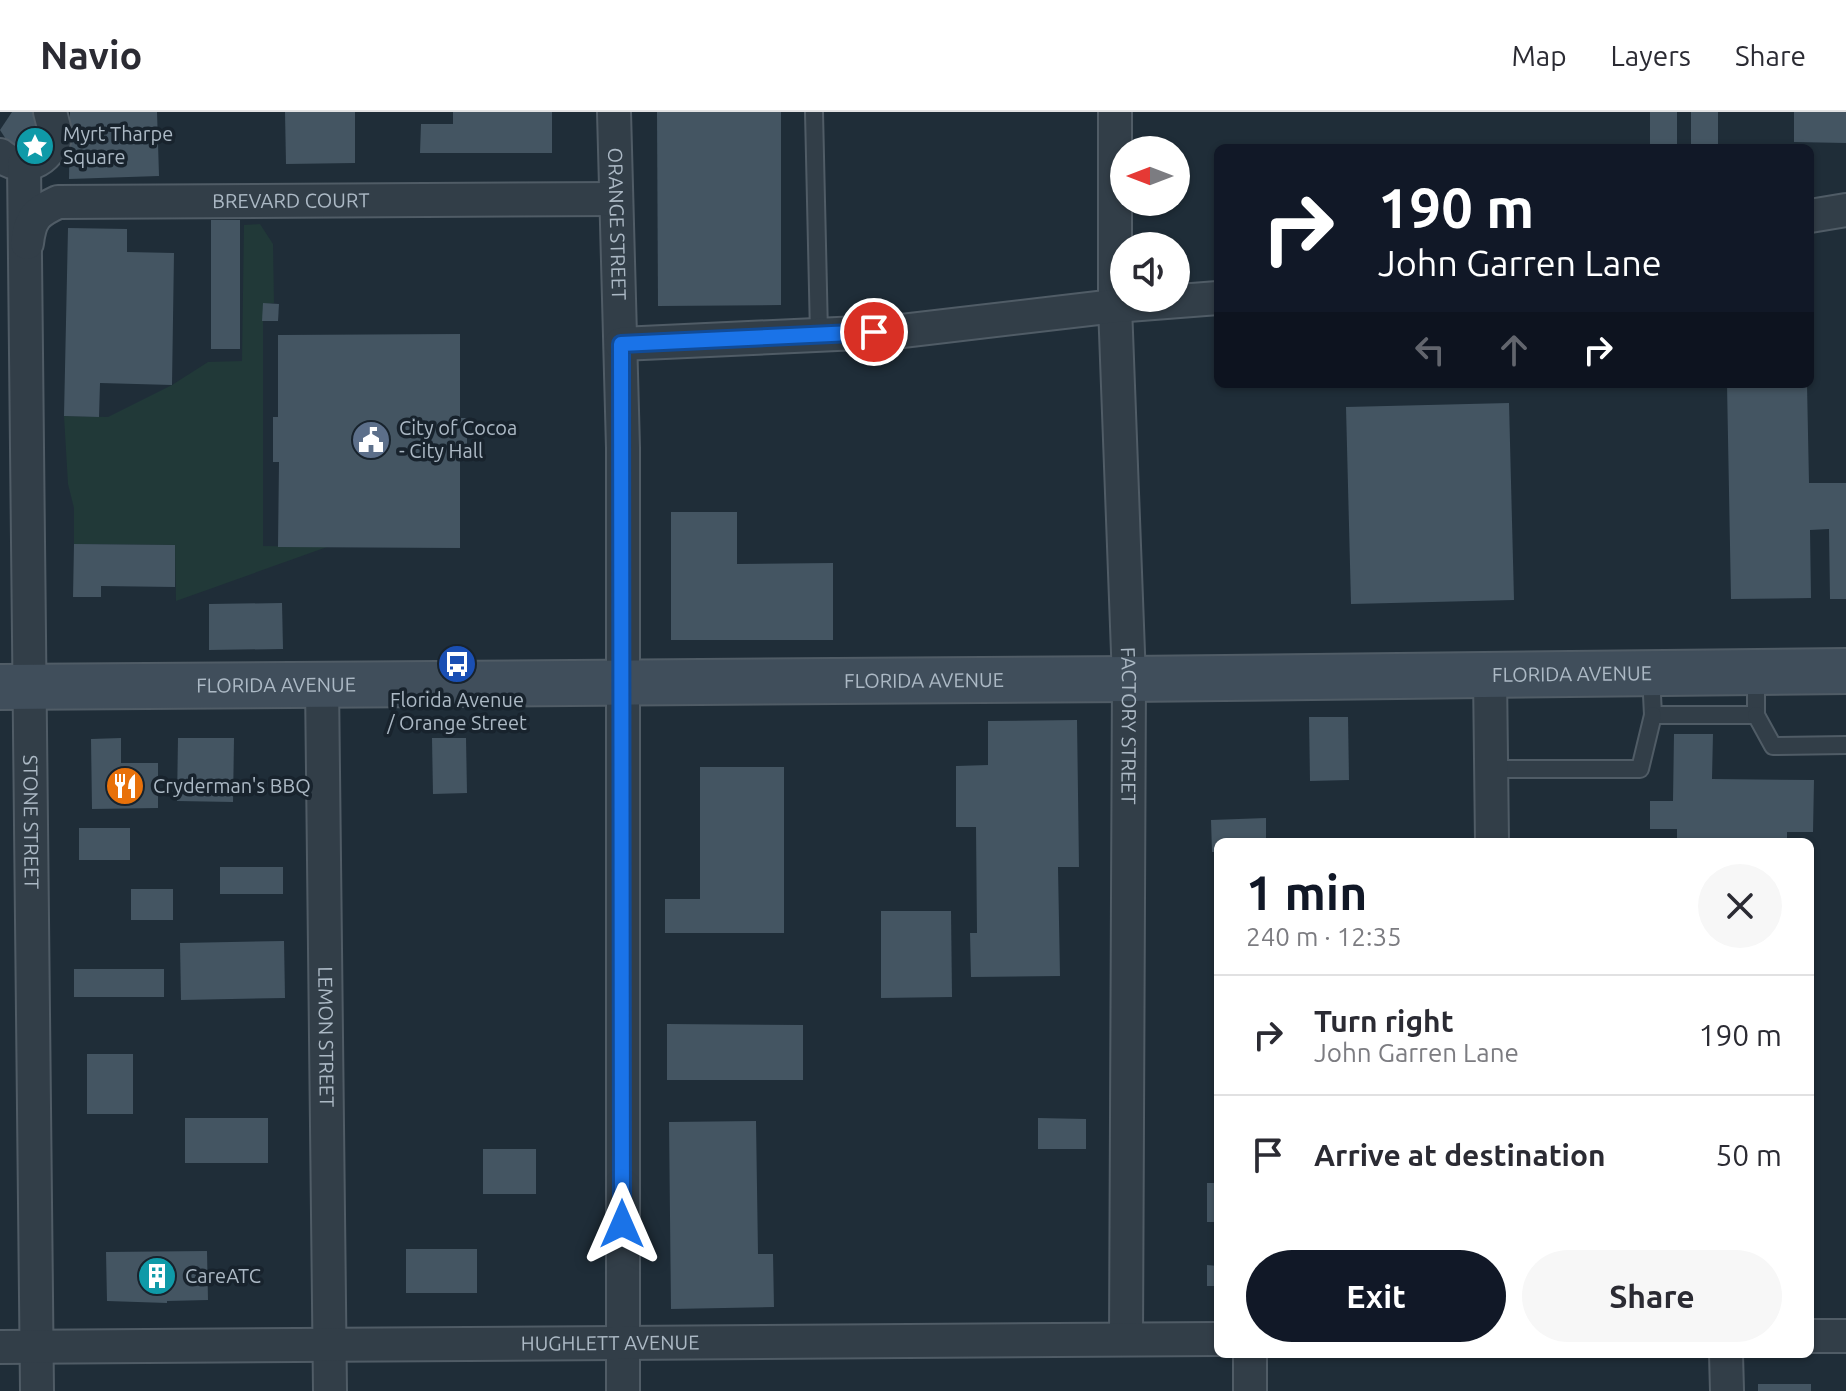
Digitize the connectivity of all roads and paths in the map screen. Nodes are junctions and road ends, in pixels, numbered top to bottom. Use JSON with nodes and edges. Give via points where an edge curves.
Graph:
{"nodes":[{"id":1,"x":50,"y":112,"type":"edge"},
{"id":2,"x":614,"y":112,"type":"edge"},
{"id":3,"x":814,"y":112,"type":"edge"},
{"id":4,"x":1115,"y":112,"type":"edge"},
{"id":5,"x":12,"y":160,"type":"edge"},
{"id":6,"x":616,"y":199,"type":"junction"},
{"id":7,"x":1846,"y":210,"type":"edge"},
{"id":8,"x":1814,"y":215,"type":"edge"},
{"id":9,"x":1115,"y":232,"type":"edge"},
{"id":10,"x":12,"y":254,"type":"edge"},
{"id":11,"x":1214,"y":298,"type":"edge"},
{"id":12,"x":1190,"y":300,"type":"edge"},
{"id":13,"x":1110,"y":307,"type":"edge"},
{"id":14,"x":1115,"y":312,"type":"edge"},
{"id":15,"x":819,"y":334,"type":"junction"},
{"id":16,"x":621,"y":344,"type":"junction"},
{"id":17,"x":1846,"y":671,"type":"edge"},
{"id":18,"x":1756,"y":672,"type":"junction"},
{"id":19,"x":1651,"y":673,"type":"junction"},
{"id":20,"x":1490,"y":674,"type":"junction"},
{"id":21,"x":1129,"y":679,"type":"junction"},
{"id":22,"x":623,"y":682,"type":"junction"},
{"id":23,"x":322,"y":683,"type":"junction"},
{"id":24,"x":15,"y":686,"type":"edge"},
{"id":25,"x":1653,"y":715,"type":"junction"},
{"id":26,"x":1756,"y":715,"type":"junction"},
{"id":27,"x":1846,"y":745,"type":"edge"},
{"id":28,"x":1491,"y":769,"type":"junction"},
{"id":29,"x":1492,"y":838,"type":"edge"},
{"id":30,"x":1814,"y":1336,"type":"edge"},
{"id":31,"x":1846,"y":1336,"type":"edge"},
{"id":32,"x":1126,"y":1339,"type":"junction"},
{"id":33,"x":1214,"y":1339,"type":"edge"},
{"id":34,"x":622,"y":1341,"type":"junction"},
{"id":35,"x":330,"y":1344,"type":"junction"},
{"id":36,"x":36,"y":1346,"type":"junction"},
{"id":37,"x":0,"y":1347,"type":"edge"},
{"id":38,"x":1250,"y":1358,"type":"edge"},
{"id":39,"x":1726,"y":1358,"type":"edge"},
{"id":40,"x":37,"y":1391,"type":"edge"},
{"id":41,"x":330,"y":1391,"type":"edge"},
{"id":42,"x":623,"y":1391,"type":"edge"},
{"id":43,"x":1250,"y":1391,"type":"edge"},
{"id":44,"x":1727,"y":1391,"type":"edge"}],
"edges":[{"from":1,"to":5,"type":"street","via":[[56,135],[46,155],[37,161]]},
{"from":2,"to":6,"type":"street","name":"ORANGE STREET"},
{"from":3,"to":15,"type":"lane"},
{"from":4,"to":9,"type":"street","name":"FACTORY STREET"},
{"from":5,"to":10,"type":"street"},
{"from":6,"to":10,"type":"street","name":"BREVARD COURT","via":[[58,202],[39,211]]},
{"from":6,"to":16,"type":"street","name":"ORANGE STREET"},
{"from":7,"to":8,"type":"street"},
{"from":10,"to":24,"type":"street","name":"STONE STREET"},
{"from":11,"to":12,"type":"street"},
{"from":13,"to":15,"type":"street","via":[[902,331]]},
{"from":14,"to":21,"type":"street","name":"FACTORY STREET"},
{"from":15,"to":16,"type":"street"},
{"from":16,"to":22,"type":"street","name":"ORANGE STREET"},
{"from":17,"to":18,"type":"street","name":"FLORIDA AVENUE"},
{"from":18,"to":19,"type":"street","name":"FLORIDA AVENUE"},
{"from":18,"to":26,"type":"lane"},
{"from":19,"to":20,"type":"street","name":"FLORIDA AVENUE"},
{"from":19,"to":25,"type":"lane"},
{"from":20,"to":21,"type":"street","name":"FLORIDA AVENUE"},
{"from":20,"to":28,"type":"street"},
{"from":21,"to":22,"type":"street","name":"FLORIDA AVENUE"},
{"from":21,"to":32,"type":"street","name":"FACTORY STREET"},
{"from":22,"to":23,"type":"street","name":"FLORIDA AVENUE"},
{"from":22,"to":34,"type":"street","name":"ORANGE STREET"},
{"from":23,"to":24,"type":"street","name":"FLORIDA AVENUE"},
{"from":23,"to":35,"type":"street","name":"LEMON STREET"},
{"from":24,"to":36,"type":"street","name":"STONE STREET"},
{"from":25,"to":26,"type":"lane"},
{"from":25,"to":28,"type":"lane","via":[[1640,769]]},
{"from":26,"to":27,"type":"lane","via":[[1773,746]]},
{"from":28,"to":29,"type":"street"},
{"from":30,"to":31,"type":"street"},
{"from":32,"to":33,"type":"street","name":"HUGHLETT AVENUE"},
{"from":32,"to":34,"type":"street","name":"HUGHLETT AVENUE"},
{"from":34,"to":35,"type":"street","name":"HUGHLETT AVENUE"},
{"from":34,"to":42,"type":"street","name":"ORANGE STREET"},
{"from":35,"to":36,"type":"street","name":"HUGHLETT AVENUE"},
{"from":35,"to":41,"type":"street","name":"LEMON STREET"},
{"from":36,"to":37,"type":"street","name":"HUGHLETT AVENUE"},
{"from":36,"to":40,"type":"street","name":"STONE STREET"},
{"from":38,"to":43,"type":"street"},
{"from":39,"to":44,"type":"street"}]}
